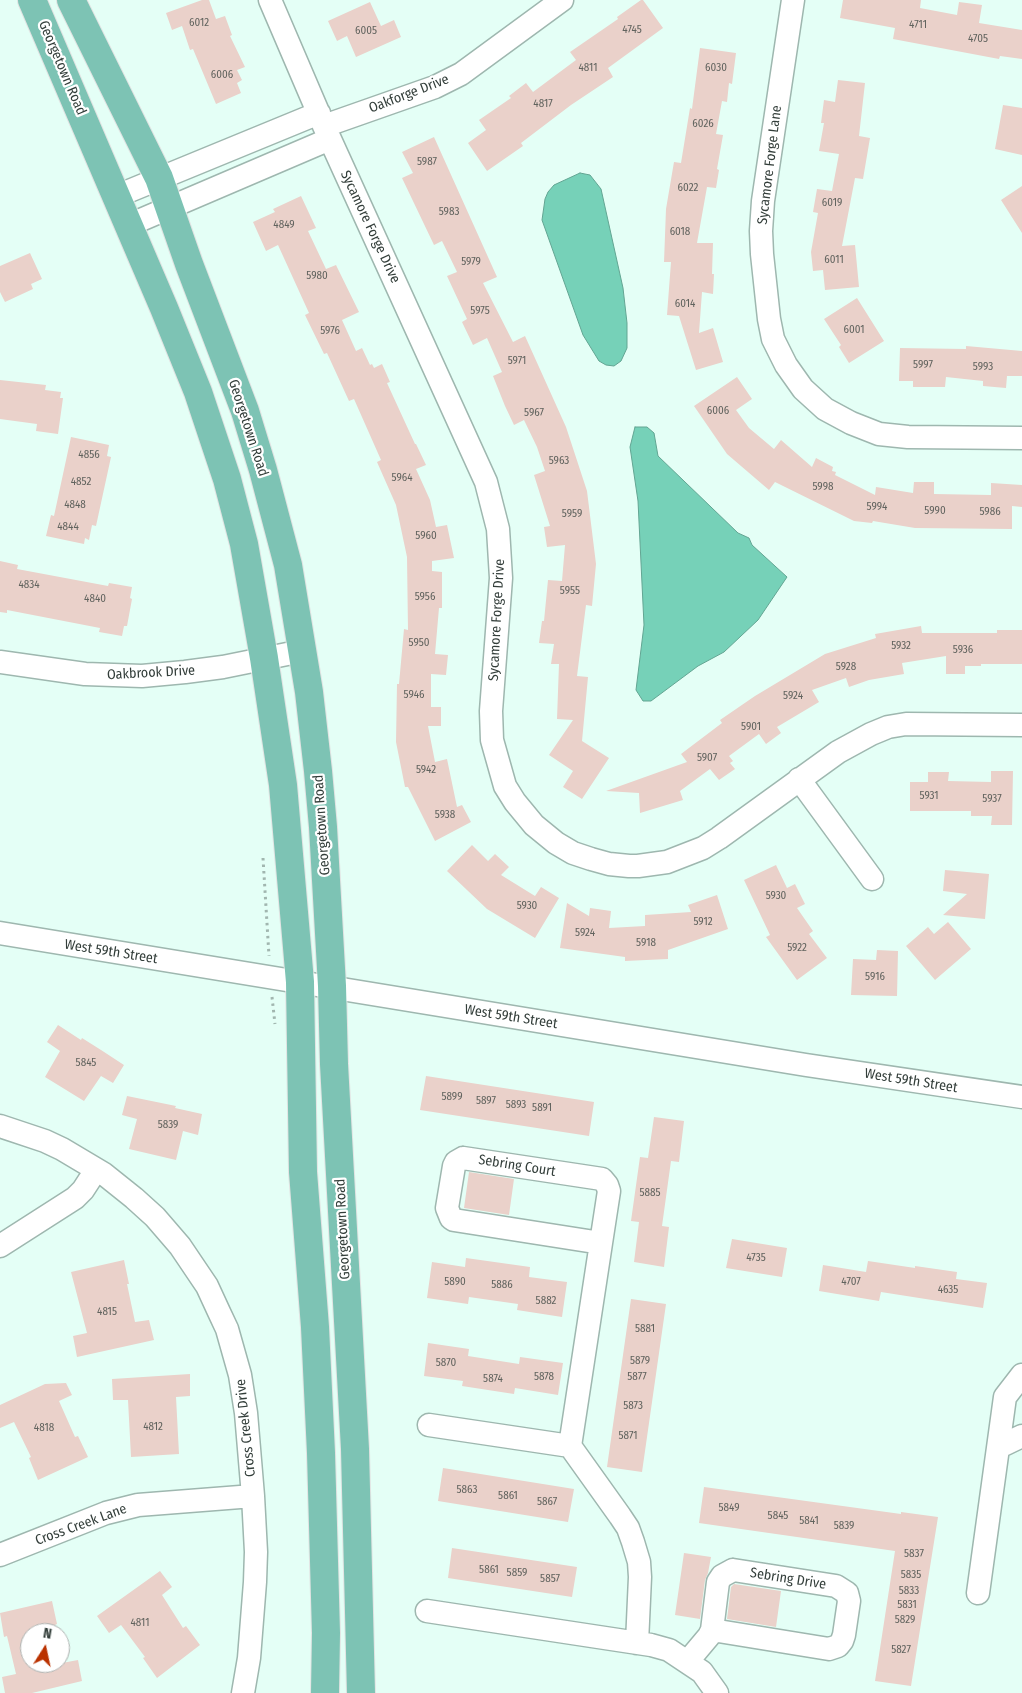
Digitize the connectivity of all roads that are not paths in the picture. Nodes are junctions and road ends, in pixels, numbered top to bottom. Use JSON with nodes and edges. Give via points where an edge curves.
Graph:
{"nodes":[{"id":1,"x":32,"y":0,"type":"edge"},
{"id":2,"x":71,"y":0,"type":"edge"},
{"id":3,"x":270,"y":0,"type":"edge"},
{"id":4,"x":562,"y":0,"type":"edge"},
{"id":5,"x":793,"y":0,"type":"edge"},
{"id":6,"x":324,"y":126,"type":"junction"},
{"id":7,"x":159,"y":178,"type":"junction"},
{"id":8,"x":116,"y":196,"type":"junction"},
{"id":9,"x":170,"y":207,"type":"junction"},
{"id":10,"x":129,"y":225,"type":"junction"},
{"id":11,"x":1022,"y":438,"type":"edge"},
{"id":12,"x":302,"y":651,"type":"junction"},
{"id":13,"x":264,"y":658,"type":"junction"},
{"id":14,"x":0,"y":662,"type":"edge"},
{"id":15,"x":1022,"y":725,"type":"edge"},
{"id":16,"x":799,"y":779,"type":"junction"},
{"id":17,"x":872,"y":879,"type":"dead end"},
{"id":18,"x":0,"y":933,"type":"edge"},
{"id":19,"x":300,"y":982,"type":"junction"},
{"id":20,"x":332,"y":986,"type":"junction"},
{"id":21,"x":1022,"y":1097,"type":"edge"},
{"id":22,"x":0,"y":1126,"type":"edge"},
{"id":23,"x":96,"y":1170,"type":"junction"},
{"id":24,"x":601,"y":1243,"type":"junction"},
{"id":25,"x":0,"y":1246,"type":"edge"},
{"id":26,"x":1022,"y":1375,"type":"edge"},
{"id":27,"x":429,"y":1425,"type":"dead end"},
{"id":28,"x":1022,"y":1436,"type":"edge"},
{"id":29,"x":570,"y":1446,"type":"junction"},
{"id":30,"x":999,"y":1446,"type":"junction"},
{"id":31,"x":253,"y":1496,"type":"junction"},
{"id":32,"x":0,"y":1555,"type":"edge"},
{"id":33,"x":978,"y":1593,"type":"dead end"},
{"id":34,"x":426,"y":1611,"type":"dead end"},
{"id":35,"x":712,"y":1630,"type":"junction"},
{"id":36,"x":637,"y":1644,"type":"junction"},
{"id":37,"x":688,"y":1661,"type":"junction"},
{"id":38,"x":243,"y":1693,"type":"edge"},
{"id":39,"x":325,"y":1693,"type":"edge"},
{"id":40,"x":361,"y":1693,"type":"edge"},
{"id":41,"x":717,"y":1693,"type":"edge"}],
"edges":[{"from":1,"to":8,"type":"main road","name":"Georgetown Road"},
{"from":2,"to":7,"type":"main road","name":"Georgetown Road"},
{"from":3,"to":6,"type":"street","name":"Sycamore Forge Drive"},
{"from":4,"to":6,"type":"street","name":"Oakforge Drive","via":[[461,74]]},
{"from":5,"to":11,"type":"street","name":"Sycamore Forge Lane","via":[[761,231],[769,319],[786,365],[803,389],[825,409],[879,434]]},
{"from":6,"to":7,"type":"street","name":"Oakforge Drive"},
{"from":6,"to":9,"type":"street"},
{"from":6,"to":16,"type":"street","name":"Sycamore Forge Drive","via":[[486,482],[498,529],[501,578],[491,711],[492,740],[502,777],[515,802],[534,825],[573,853],[610,864],[638,866],[667,862],[703,848]]},
{"from":7,"to":8,"type":"street","name":"Oakforge Drive"},
{"from":7,"to":9,"type":"main road","name":"Georgetown Road"},
{"from":8,"to":10,"type":"main road","name":"Georgetown Road"},
{"from":9,"to":10,"type":"street"},
{"from":9,"to":12,"type":"main road","name":"Georgetown Road","via":[[245,411],[263,470],[288,565]]},
{"from":10,"to":13,"type":"main road","name":"Georgetown Road","via":[[198,392],[227,479],[244,544]]},
{"from":12,"to":13,"type":"street","name":"Oakbrook Drive"},
{"from":12,"to":20,"type":"main road","name":"Georgetown Road","via":[[318,771]]},
{"from":13,"to":14,"type":"street","name":"Oakbrook Drive","via":[[185,672],[128,676],[85,674]]},
{"from":13,"to":19,"type":"main road","name":"Georgetown Road","via":[[284,785]]},
{"from":15,"to":16,"type":"street","via":[[906,724],[888,728],[854,742]]},
{"from":16,"to":17,"type":"street"},
{"from":18,"to":19,"type":"street","name":"West 59th Street"},
{"from":19,"to":20,"type":"street","name":"West 59th Street"},
{"from":19,"to":39,"type":"main road","name":"Georgetown Road","via":[[303,1172],[321,1453]]},
{"from":20,"to":21,"type":"street","name":"West 59th Street","via":[[786,1062]]},
{"from":20,"to":40,"type":"main road","name":"Georgetown Road","via":[[355,1449]]},
{"from":22,"to":23,"type":"street","name":"Cross Creek Drive","via":[[45,1141]]},
{"from":23,"to":25,"type":"street","via":[[75,1198]]},
{"from":23,"to":31,"type":"street","name":"Cross Creek Drive","via":[[134,1198],[174,1238],[197,1270],[219,1312],[242,1382]]},
{"from":24,"to":24,"type":"street","name":"Sebring Court","via":[[609,1191],[602,1179],[463,1158],[456,1162],[447,1208],[454,1220]]},
{"from":24,"to":29,"type":"street","name":"Sebring Court"},
{"from":26,"to":30,"type":"street","via":[[1005,1398]]},
{"from":27,"to":29,"type":"street"},
{"from":28,"to":30,"type":"street"},
{"from":29,"to":36,"type":"street","via":[[628,1528],[633,1542],[640,1577]]},
{"from":30,"to":33,"type":"street"},
{"from":31,"to":32,"type":"street","name":"Cross Creek Lane","via":[[138,1505],[106,1513]]},
{"from":31,"to":38,"type":"street","name":"Cross Creek Drive","via":[[255,1582]]},
{"from":34,"to":36,"type":"street"},
{"from":35,"to":35,"type":"street","name":"Sebring Drive","via":[[829,1649],[838,1646],[844,1636],[850,1601],[847,1593],[836,1586],[732,1570],[718,1582]]},
{"from":35,"to":37,"type":"street","name":"Sebring Drive"},
{"from":36,"to":37,"type":"street","via":[[651,1644],[669,1650]]},
{"from":37,"to":41,"type":"street","via":[[702,1672]]}]}
